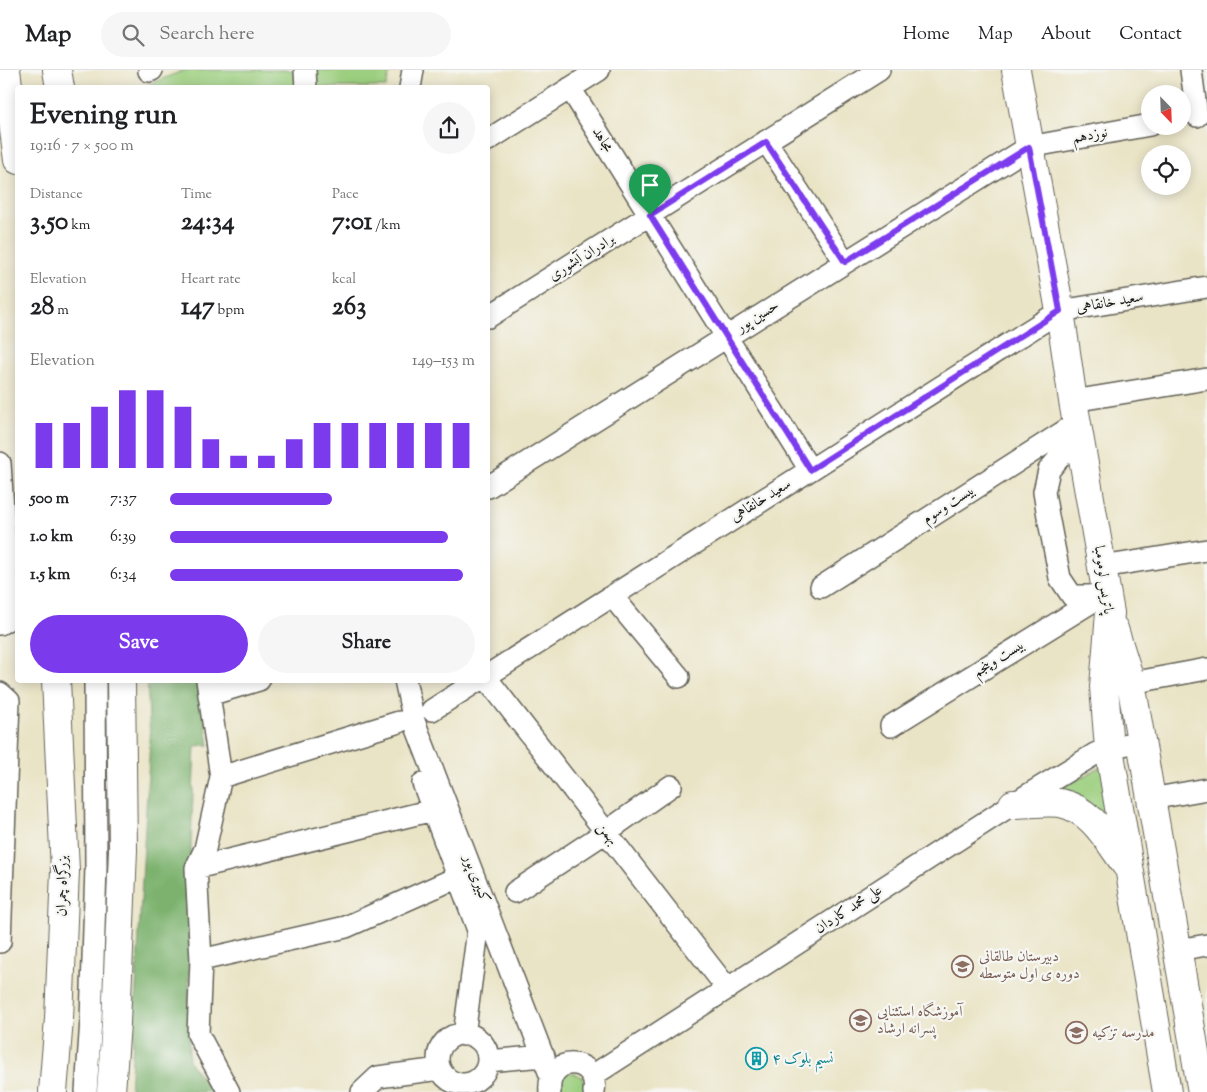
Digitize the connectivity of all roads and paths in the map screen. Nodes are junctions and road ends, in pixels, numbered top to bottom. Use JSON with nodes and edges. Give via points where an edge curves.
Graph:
{"nodes":[{"id":1,"x":6,"y":70,"type":"edge"},
{"id":2,"x":57,"y":70,"type":"edge"},
{"id":3,"x":305,"y":70,"type":"edge"},
{"id":4,"x":412,"y":70,"type":"edge"},
{"id":5,"x":599,"y":70,"type":"edge"},
{"id":6,"x":879,"y":70,"type":"edge"},
{"id":7,"x":1016,"y":70,"type":"edge"},
{"id":8,"x":1191,"y":70,"type":"edge"},
{"id":9,"x":60,"y":85,"type":"edge"},
{"id":10,"x":306,"y":85,"type":"edge"},
{"id":11,"x":410,"y":85,"type":"edge"},
{"id":12,"x":570,"y":88,"type":"junction"},
{"id":13,"x":1196,"y":117,"type":"edge"},
{"id":14,"x":1141,"y":127,"type":"edge"},
{"id":15,"x":15,"y":138,"type":"edge"},
{"id":16,"x":490,"y":139,"type":"edge"},
{"id":17,"x":766,"y":142,"type":"junction"},
{"id":18,"x":1029,"y":147,"type":"junction"},
{"id":19,"x":650,"y":215,"type":"junction"},
{"id":20,"x":845,"y":262,"type":"junction"},
{"id":21,"x":1207,"y":287,"type":"edge"},
{"id":22,"x":1060,"y":311,"type":"junction"},
{"id":23,"x":490,"y":316,"type":"edge"},
{"id":24,"x":726,"y":337,"type":"junction"},
{"id":25,"x":1207,"y":379,"type":"edge"},
{"id":26,"x":1075,"y":412,"type":"junction"},
{"id":27,"x":0,"y":469,"type":"edge"},
{"id":28,"x":810,"y":470,"type":"junction"},
{"id":29,"x":490,"y":486,"type":"edge"},
{"id":30,"x":1207,"y":550,"type":"edge"},
{"id":31,"x":822,"y":588,"type":"dead end"},
{"id":32,"x":1106,"y":591,"type":"junction"},
{"id":33,"x":612,"y":596,"type":"junction"},
{"id":34,"x":0,"y":624,"type":"edge"},
{"id":35,"x":1207,"y":669,"type":"edge"},
{"id":36,"x":490,"y":674,"type":"edge"},
{"id":37,"x":679,"y":678,"type":"dead end"},
{"id":38,"x":56,"y":683,"type":"edge"},
{"id":39,"x":95,"y":683,"type":"edge"},
{"id":40,"x":121,"y":683,"type":"edge"},
{"id":41,"x":240,"y":683,"type":"edge"},
{"id":42,"x":392,"y":683,"type":"edge"},
{"id":43,"x":407,"y":683,"type":"edge"},
{"id":44,"x":475,"y":683,"type":"edge"},
{"id":45,"x":490,"y":683,"type":"edge"},
{"id":46,"x":1131,"y":683,"type":"junction"},
{"id":47,"x":208,"y":688,"type":"edge"},
{"id":48,"x":0,"y":693,"type":"edge"},
{"id":49,"x":432,"y":710,"type":"dead end"},
{"id":50,"x":400,"y":722,"type":"junction"},
{"id":51,"x":891,"y":726,"type":"dead end"},
{"id":52,"x":1141,"y":740,"type":"junction"},
{"id":53,"x":1109,"y":748,"type":"junction"},
{"id":54,"x":220,"y":776,"type":"junction"},
{"id":55,"x":671,"y":786,"type":"dead end"},
{"id":56,"x":1207,"y":789,"type":"edge"},
{"id":57,"x":1151,"y":799,"type":"junction"},
{"id":58,"x":1013,"y":804,"type":"junction"},
{"id":59,"x":433,"y":810,"type":"junction"},
{"id":60,"x":606,"y":832,"type":"junction"},
{"id":61,"x":196,"y":868,"type":"junction"},
{"id":62,"x":1129,"y":870,"type":"junction"},
{"id":63,"x":458,"y":877,"type":"junction"},
{"id":64,"x":515,"y":892,"type":"dead end"},
{"id":65,"x":0,"y":942,"type":"edge"},
{"id":66,"x":1207,"y":945,"type":"edge"},
{"id":67,"x":1177,"y":950,"type":"junction"},
{"id":68,"x":201,"y":960,"type":"junction"},
{"id":69,"x":727,"y":988,"type":"junction"},
{"id":70,"x":1186,"y":1001,"type":"junction"},
{"id":71,"x":1152,"y":1006,"type":"junction"},
{"id":72,"x":1199,"y":1031,"type":"edge"},
{"id":73,"x":464,"y":1034,"type":"junction"},
{"id":74,"x":544,"y":1056,"type":"junction"},
{"id":75,"x":488,"y":1061,"type":"junction"},
{"id":76,"x":440,"y":1069,"type":"junction"},
{"id":77,"x":551,"y":1084,"type":"edge"},
{"id":78,"x":593,"y":1084,"type":"edge"},
{"id":79,"x":53,"y":1092,"type":"edge"},
{"id":80,"x":86,"y":1092,"type":"edge"},
{"id":81,"x":111,"y":1092,"type":"edge"},
{"id":82,"x":229,"y":1092,"type":"edge"},
{"id":83,"x":362,"y":1092,"type":"edge"},
{"id":84,"x":1167,"y":1092,"type":"edge"},
{"id":85,"x":1202,"y":1092,"type":"edge"}],
"edges":[{"from":1,"to":15,"type":"main road"},
{"from":2,"to":9,"type":"main road"},
{"from":3,"to":10,"type":"street"},
{"from":4,"to":11,"type":"street"},
{"from":5,"to":12,"type":"street"},
{"from":6,"to":17,"type":"street","name":"برادران آبشوری"},
{"from":7,"to":18,"type":"main road","name":"پاتریس لومومبا"},
{"from":8,"to":13,"type":"street"},
{"from":12,"to":16,"type":"street"},
{"from":12,"to":19,"type":"street","name":"مجاهد"},
{"from":14,"to":18,"type":"street","name":"نوزدهم"},
{"from":17,"to":19,"type":"street","name":"برادران آبشوری"},
{"from":17,"to":20,"type":"street"},
{"from":18,"to":20,"type":"street","name":"حسین پور"},
{"from":18,"to":22,"type":"main road","name":"پاتریس لومومبا"},
{"from":19,"to":23,"type":"street","name":"برادران آبشوری"},
{"from":19,"to":24,"type":"street","name":"مجاهد"},
{"from":20,"to":24,"type":"street","name":"حسین پور"},
{"from":21,"to":22,"type":"street","name":"سعید خانقاهی"},
{"from":22,"to":26,"type":"main road","name":"پاتریس لومومبا"},
{"from":22,"to":28,"type":"street","name":"سعید خانقاهی"},
{"from":24,"to":28,"type":"street","name":"مجاهد"},
{"from":24,"to":29,"type":"street","name":"حسین پور"},
{"from":25,"to":26,"type":"street","name":"بیست وسوم"},
{"from":26,"to":31,"type":"street","name":"بیست وسوم"},
{"from":26,"to":32,"type":"main road","name":"پاتریس لومومبا"},
{"from":26,"to":32,"type":"street","via":[[1066,451],[1049,470],[1044,492],[1048,516],[1060,578],[1072,596]]},
{"from":27,"to":34,"type":"street","via":[[10,618]]},
{"from":28,"to":33,"type":"street","name":"سعید خانقاهی"},
{"from":30,"to":32,"type":"street"},
{"from":32,"to":46,"type":"main road"},
{"from":32,"to":51,"type":"street","name":"بیست وپنجم"},
{"from":32,"to":53,"type":"main road","name":"پاتریس لومومبا","via":[[1104,686]]},
{"from":33,"to":36,"type":"street","name":"سعید خانقاهی"},
{"from":33,"to":37,"type":"street"},
{"from":35,"to":46,"type":"street"},
{"from":38,"to":79,"type":"main road","name":"بزرگراه چمران","via":[[65,872]]},
{"from":39,"to":80,"type":"street","via":[[96,867]]},
{"from":40,"to":81,"type":"main road","via":[[123,850]]},
{"from":41,"to":47,"type":"street"},
{"from":42,"to":50,"type":"street"},
{"from":43,"to":74,"type":"street","name":"کبیری پور","via":[[414,721]]},
{"from":44,"to":49,"type":"street"},
{"from":45,"to":60,"type":"street","name":"بهمن"},
{"from":46,"to":52,"type":"main road"},
{"from":47,"to":54,"type":"street"},
{"from":48,"to":65,"type":"street","via":[[9,701]]},
{"from":50,"to":54,"type":"street"},
{"from":50,"to":59,"type":"street"},
{"from":52,"to":53,"type":"street","name":"علی محمد کاردان"},
{"from":52,"to":57,"type":"main road"},
{"from":53,"to":58,"type":"street","name":"علی محمد کاردان"},
{"from":53,"to":62,"type":"main road","name":"پاتریس لومومبا"},
{"from":54,"to":61,"type":"street","via":[[205,849]]},
{"from":55,"to":60,"type":"street"},
{"from":56,"to":57,"type":"street"},
{"from":57,"to":67,"type":"main road"},
{"from":58,"to":62,"type":"main road","via":[[1058,802],[1077,808],[1093,820]]},
{"from":58,"to":69,"type":"street","name":"علی محمد کاردان"},
{"from":59,"to":61,"type":"street"},
{"from":59,"to":63,"type":"street"},
{"from":60,"to":64,"type":"street"},
{"from":60,"to":69,"type":"street","name":"بهمن"},
{"from":61,"to":68,"type":"street"},
{"from":62,"to":71,"type":"main road","name":"پاتریس لومومبا"},
{"from":63,"to":68,"type":"street","via":[[346,927]]},
{"from":63,"to":73,"type":"street","via":[[478,930]]},
{"from":66,"to":67,"type":"street"},
{"from":67,"to":70,"type":"main road"},
{"from":68,"to":82,"type":"street","via":[[198,1034]]},
{"from":69,"to":78,"type":"street","name":"علی محمد کاردان"},
{"from":70,"to":71,"type":"main road","via":[[1170,980],[1159,982]]},
{"from":70,"to":72,"type":"main road"},
{"from":71,"to":84,"type":"main road","name":"پاتریس لومومبا"},
{"from":72,"to":85,"type":"main road"},
{"from":73,"to":75,"type":"street","via":[[479,1040]]},
{"from":73,"to":76,"type":"street","via":[[442,1045],[438,1061]]},
{"from":74,"to":75,"type":"street"},
{"from":74,"to":77,"type":"street","name":"کبیری پور"},
{"from":75,"to":76,"type":"street","via":[[482,1076],[468,1084],[451,1082]]},
{"from":76,"to":83,"type":"street","via":[[378,1077]]},
{"from":77,"to":78,"type":"street","via":[[561,1066],[575,1064],[588,1070]]}]}
